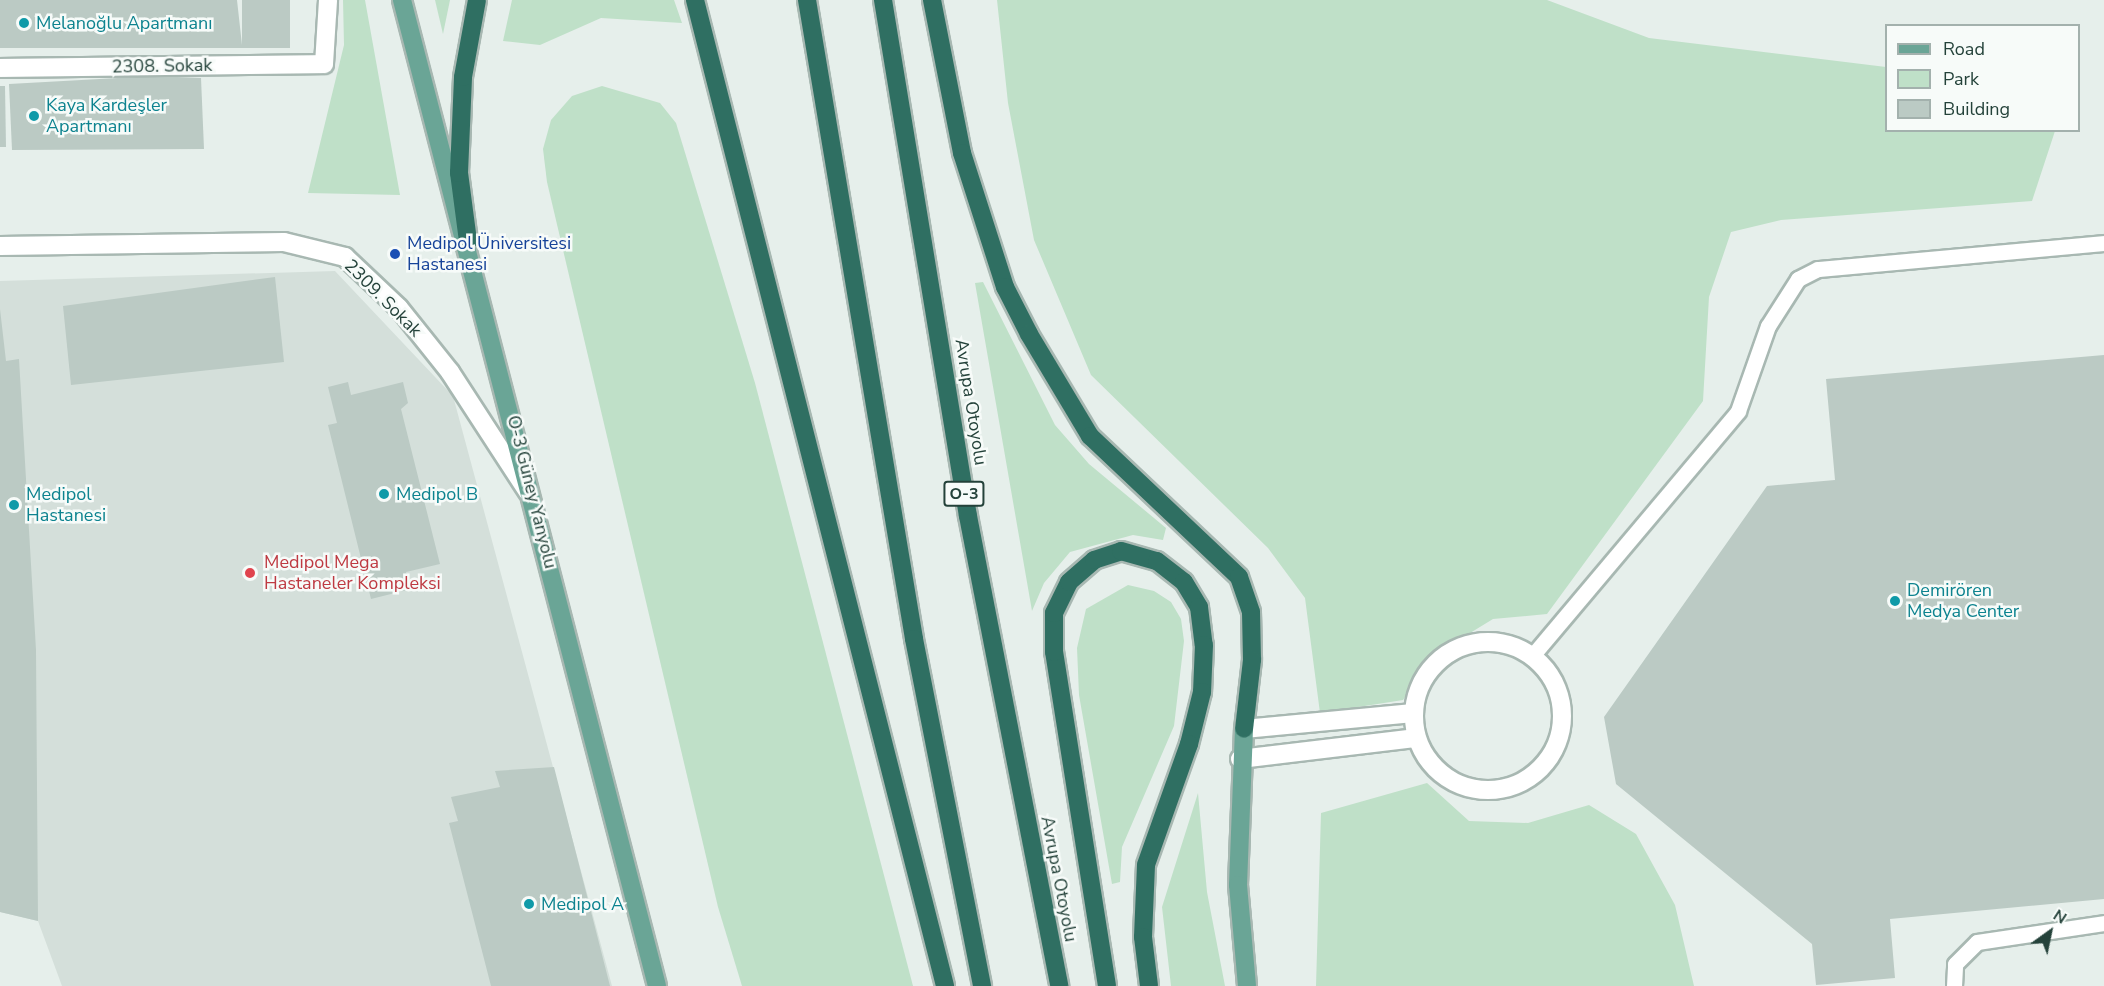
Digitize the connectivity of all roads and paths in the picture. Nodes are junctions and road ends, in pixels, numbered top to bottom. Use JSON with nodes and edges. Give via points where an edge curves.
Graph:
{"nodes":[{"id":1,"x":328,"y":0,"type":"edge"},
{"id":2,"x":402,"y":0,"type":"edge"},
{"id":3,"x":477,"y":0,"type":"edge"},
{"id":4,"x":695,"y":0,"type":"edge"},
{"id":5,"x":807,"y":0,"type":"edge"},
{"id":6,"x":883,"y":0,"type":"edge"},
{"id":7,"x":932,"y":0,"type":"edge"},
{"id":8,"x":0,"y":68,"type":"edge"},
{"id":9,"x":468,"y":241,"type":"junction"},
{"id":10,"x":2104,"y":243,"type":"edge"},
{"id":11,"x":0,"y":246,"type":"edge"},
{"id":12,"x":536,"y":504,"type":"junction"},
{"id":13,"x":1532,"y":656,"type":"junction"},
{"id":14,"x":1413,"y":713,"type":"junction"},
{"id":15,"x":1244,"y":729,"type":"junction"},
{"id":16,"x":1417,"y":738,"type":"junction"},
{"id":17,"x":1240,"y":759,"type":"junction"},
{"id":18,"x":2104,"y":923,"type":"edge"},
{"id":19,"x":657,"y":986,"type":"edge"},
{"id":20,"x":945,"y":986,"type":"edge"},
{"id":21,"x":982,"y":986,"type":"edge"},
{"id":22,"x":1059,"y":986,"type":"edge"},
{"id":23,"x":1107,"y":986,"type":"edge"},
{"id":24,"x":1149,"y":986,"type":"edge"},
{"id":25,"x":1247,"y":986,"type":"edge"},
{"id":26,"x":1954,"y":986,"type":"edge"}],
"edges":[{"from":1,"to":8,"type":"street","name":"2308. Sokak","via":[[324,64]]},
{"from":2,"to":9,"type":"main road","name":"O-3 Güney Yanyolu"},
{"from":3,"to":9,"type":"highway","via":[[463,77],[459,173]]},
{"from":4,"to":20,"type":"highway"},
{"from":5,"to":21,"type":"highway","via":[[922,684]]},
{"from":6,"to":22,"type":"highway","name":"Avrupa Otoyolu","number":"O-3","via":[[968,516]]},
{"from":7,"to":15,"type":"highway","via":[[962,153],[1005,287],[1029,334],[1090,436],[1239,577],[1251,612],[1252,660]]},
{"from":9,"to":12,"type":"main road","name":"O-3 Güney Yanyolu"},
{"from":10,"to":13,"type":"lane","via":[[1818,269],[1798,279],[1768,326],[1738,411]]},
{"from":11,"to":12,"type":"street","name":"2309. Sokak","via":[[284,242],[345,257],[399,309],[450,372]]},
{"from":12,"to":19,"type":"main road","name":"O-3 Güney Yanyolu"},
{"from":13,"to":14,"type":"street","via":[[1499,643],[1455,649],[1434,665],[1419,687]]},
{"from":13,"to":16,"type":"street","via":[[1551,676],[1562,703],[1562,731],[1551,757],[1532,777],[1506,789],[1478,790],[1451,782],[1430,764]]},
{"from":14,"to":15,"type":"street"},
{"from":14,"to":16,"type":"street"},
{"from":15,"to":17,"type":"main road"},
{"from":16,"to":17,"type":"street"},
{"from":17,"to":25,"type":"main road","via":[[1238,885]]},
{"from":18,"to":26,"type":"lane","via":[[1977,942],[1954,964]]},
{"from":23,"to":24,"type":"highway","via":[[1054,652],[1054,613],[1069,582],[1094,560],[1121,551],[1157,561],[1185,582],[1199,607],[1204,645],[1202,692],[1146,865],[1143,937]]}]}
